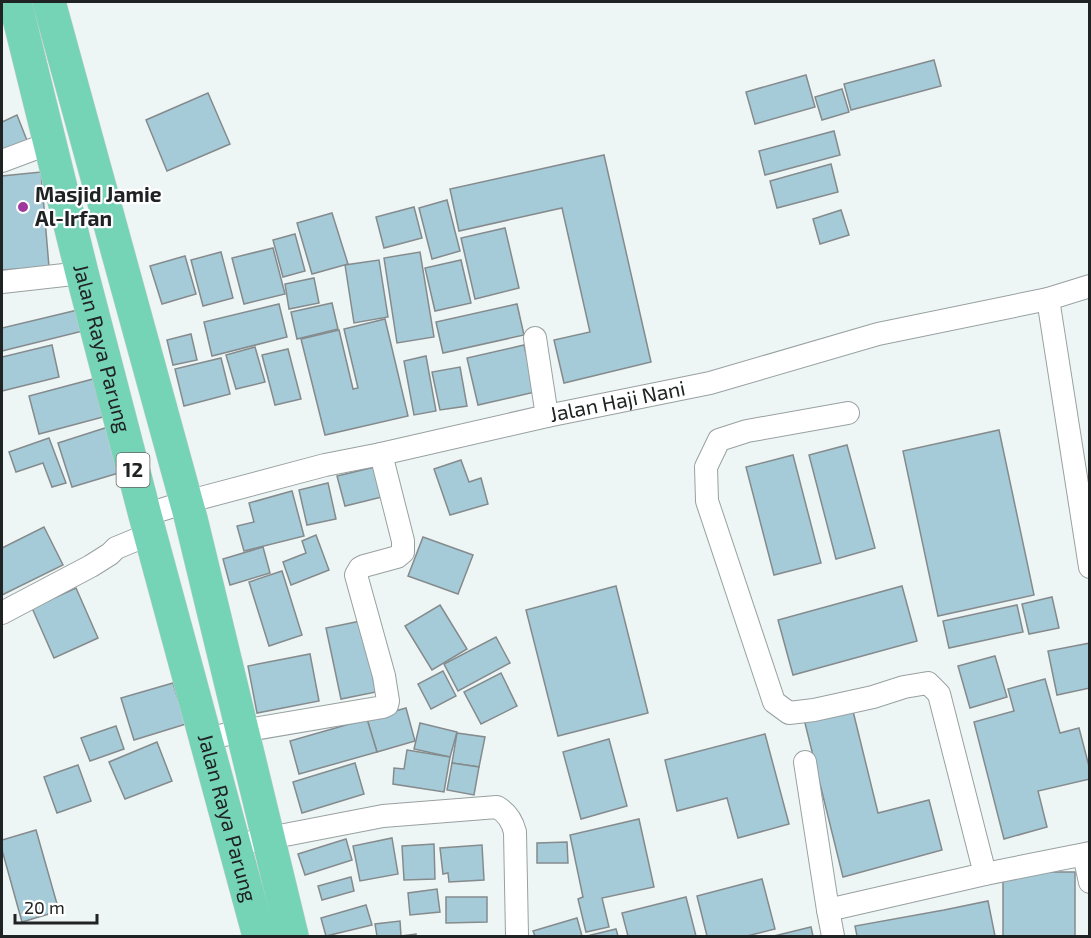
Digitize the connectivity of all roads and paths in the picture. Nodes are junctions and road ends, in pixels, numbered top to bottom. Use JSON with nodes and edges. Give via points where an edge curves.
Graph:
{"nodes":[{"id":1,"x":15,"y":2,"type":"edge"},
{"id":2,"x":49,"y":2,"type":"edge"},
{"id":3,"x":50,"y":143,"type":"junction"},
{"id":4,"x":2,"y":161,"type":"edge"},
{"id":5,"x":82,"y":273,"type":"junction"},
{"id":6,"x":2,"y":282,"type":"edge"},
{"id":7,"x":1089,"y":286,"type":"edge"},
{"id":8,"x":1048,"y":299,"type":"junction"},
{"id":9,"x":535,"y":338,"type":"dead end"},
{"id":10,"x":848,"y":413,"type":"dead end"},
{"id":11,"x":548,"y":416,"type":"junction"},
{"id":12,"x":381,"y":454,"type":"junction"},
{"id":13,"x":186,"y":502,"type":"junction"},
{"id":14,"x":147,"y":525,"type":"junction"},
{"id":15,"x":1089,"y":567,"type":"edge"},
{"id":16,"x":2,"y":614,"type":"edge"},
{"id":17,"x":242,"y":731,"type":"junction"},
{"id":18,"x":206,"y":739,"type":"junction"},
{"id":19,"x":805,"y":762,"type":"dead end"},
{"id":20,"x":268,"y":839,"type":"junction"},
{"id":21,"x":234,"y":844,"type":"junction"},
{"id":22,"x":1087,"y":854,"type":"edge"},
{"id":23,"x":985,"y":874,"type":"junction"},
{"id":24,"x":1089,"y":882,"type":"edge"},
{"id":25,"x":828,"y":910,"type":"junction"},
{"id":26,"x":259,"y":936,"type":"edge"},
{"id":27,"x":292,"y":936,"type":"edge"},
{"id":28,"x":516,"y":936,"type":"edge"},
{"id":29,"x":833,"y":936,"type":"edge"}],
"edges":[{"from":1,"to":3,"type":"highway","name":"Jalan Raya Parung","number":"12"},
{"from":2,"to":13,"type":"highway","name":"Jalan Raya Parung","number":"12"},
{"from":3,"to":4,"type":"street"},
{"from":3,"to":5,"type":"highway","name":"Jalan Raya Parung","number":"12"},
{"from":5,"to":6,"type":"street"},
{"from":5,"to":14,"type":"highway","name":"Jalan Raya Parung","number":"12"},
{"from":7,"to":8,"type":"street","name":"Jalan Haji Nani"},
{"from":8,"to":11,"type":"street","name":"Jalan Haji Nani","via":[[878,334],[710,383]]},
{"from":8,"to":15,"type":"street"},
{"from":9,"to":11,"type":"street"},
{"from":10,"to":23,"type":"street","via":[[747,431],[719,440],[706,467],[707,501],[774,702],[789,713],[928,683],[939,694]]},
{"from":11,"to":12,"type":"street","name":"Jalan Haji Nani"},
{"from":12,"to":13,"type":"street","name":"Jalan Haji Nani"},
{"from":12,"to":17,"type":"street","via":[[403,552],[364,566],[356,575],[384,676],[387,705]]},
{"from":13,"to":14,"type":"street","name":"Jalan Haji Nani"},
{"from":13,"to":17,"type":"highway","name":"Jalan Raya Parung","number":"12"},
{"from":14,"to":16,"type":"street","name":"Jalan Haji Nani","via":[[91,566]]},
{"from":14,"to":18,"type":"highway","name":"Jalan Raya Parung","number":"12"},
{"from":17,"to":18,"type":"street"},
{"from":17,"to":20,"type":"highway","name":"Jalan Raya Parung","number":"12"},
{"from":18,"to":21,"type":"highway","name":"Jalan Raya Parung","number":"12"},
{"from":19,"to":25,"type":"street"},
{"from":20,"to":21,"type":"street"},
{"from":20,"to":27,"type":"highway","name":"Jalan Raya Parung","number":"12"},
{"from":20,"to":28,"type":"street","via":[[383,816],[497,807],[513,822],[515,832]]},
{"from":21,"to":26,"type":"highway","name":"Jalan Raya Parung","number":"12"},
{"from":22,"to":23,"type":"street"},
{"from":22,"to":24,"type":"street"},
{"from":23,"to":25,"type":"street"},
{"from":25,"to":29,"type":"street"}]}
